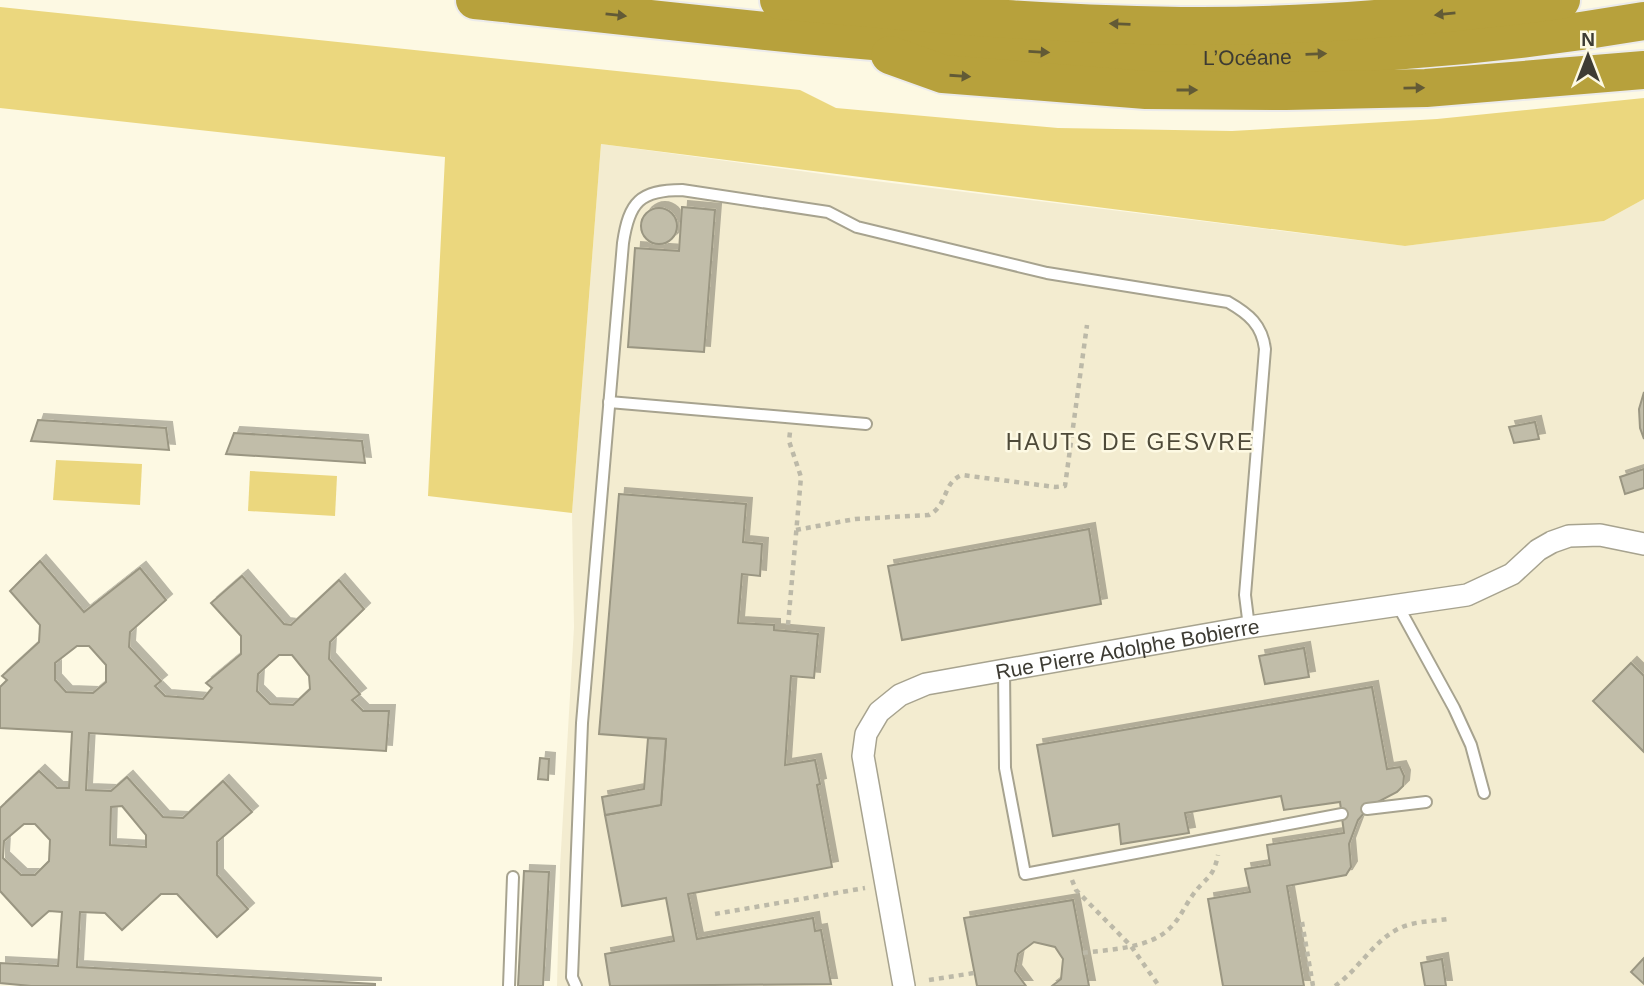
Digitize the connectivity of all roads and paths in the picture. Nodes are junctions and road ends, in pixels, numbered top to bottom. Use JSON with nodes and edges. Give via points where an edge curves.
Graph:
{"nodes":[{"id":1,"x":475,"y":0,"type":"edge"},
{"id":2,"x":779,"y":0,"type":"edge"},
{"id":3,"x":1561,"y":0,"type":"edge"},
{"id":4,"x":1644,"y":21,"type":"edge"},
{"id":5,"x":849,"y":39,"type":"junction"},
{"id":6,"x":1644,"y":70,"type":"edge"},
{"id":7,"x":1087,"y":325,"type":"dead end"},
{"id":8,"x":610,"y":402,"type":"junction"},
{"id":9,"x":790,"y":417,"type":"junction"},
{"id":10,"x":866,"y":424,"type":"dead end"},
{"id":11,"x":796,"y":530,"type":"junction"},
{"id":12,"x":1644,"y":544,"type":"edge"},
{"id":13,"x":1397,"y":604,"type":"junction"},
{"id":14,"x":788,"y":625,"type":"dead end"},
{"id":15,"x":1249,"y":627,"type":"junction"},
{"id":16,"x":1004,"y":669,"type":"junction"},
{"id":17,"x":1484,"y":793,"type":"dead end"},
{"id":18,"x":1426,"y":802,"type":"dead end"},
{"id":19,"x":1367,"y":810,"type":"dead end"},
{"id":20,"x":1342,"y":814,"type":"dead end"},
{"id":21,"x":1221,"y":837,"type":"junction"},
{"id":22,"x":1066,"y":867,"type":"junction"},
{"id":23,"x":513,"y":877,"type":"dead end"},
{"id":24,"x":886,"y":884,"type":"junction"},
{"id":25,"x":715,"y":914,"type":"dead end"},
{"id":26,"x":1448,"y":919,"type":"dead end"},
{"id":27,"x":1301,"y":922,"type":"dead end"},
{"id":28,"x":1130,"y":946,"type":"junction"},
{"id":29,"x":1083,"y":953,"type":"dead end"},
{"id":30,"x":974,"y":972,"type":"dead end"},
{"id":31,"x":929,"y":980,"type":"dead end"},
{"id":32,"x":509,"y":986,"type":"edge"},
{"id":33,"x":576,"y":986,"type":"edge"},
{"id":34,"x":904,"y":986,"type":"edge"},
{"id":35,"x":1159,"y":986,"type":"edge"},
{"id":36,"x":1312,"y":986,"type":"edge"},
{"id":37,"x":1335,"y":986,"type":"edge"}],
"edges":[{"from":1,"to":5,"type":"highway","one_way":true},
{"from":3,"to":2,"type":"highway","name":"L’Océane","one_way":true,"via":[[1405,18],[1200,26],[917,13]]},
{"from":5,"to":4,"type":"highway","name":"L’Océane","one_way":true,"via":[[1087,55],[1237,57],[1430,48]]},
{"from":5,"to":6,"type":"highway","one_way":true,"via":[[943,74],[1146,90],[1426,88]]},
{"from":7,"to":11,"type":"path","via":[[1065,486],[962,475],[951,481],[939,509],[929,515],[855,519]]},
{"from":8,"to":9,"type":"lane"},
{"from":8,"to":15,"type":"lane","via":[[625,226],[635,204],[659,190],[828,212],[857,226],[1047,273],[1228,302],[1257,323],[1265,349],[1245,596]]},
{"from":8,"to":33,"type":"lane","via":[[582,723],[572,977]]},
{"from":9,"to":10,"type":"lane"},
{"from":9,"to":11,"type":"path","via":[[789,441],[802,477]]},
{"from":11,"to":14,"type":"path"},
{"from":12,"to":13,"type":"street","name":"Rue Pierre Adolphe Bobierre","via":[[1600,535],[1569,536],[1538,550],[1512,574],[1467,595]]},
{"from":13,"to":15,"type":"street","name":"Rue Pierre Adolphe Bobierre"},
{"from":13,"to":17,"type":"lane","via":[[1454,708],[1471,745]]},
{"from":15,"to":16,"type":"street","name":"Rue Pierre Adolphe Bobierre"},
{"from":16,"to":22,"type":"lane","via":[[1005,768],[1025,874]]},
{"from":16,"to":24,"type":"street","name":"Rue Pierre Adolphe Bobierre","via":[[926,684],[900,695],[879,712],[866,734],[863,757]]},
{"from":18,"to":19,"type":"lane"},
{"from":20,"to":21,"type":"lane"},
{"from":21,"to":22,"type":"lane"},
{"from":21,"to":28,"type":"path","via":[[1214,871],[1171,928],[1159,938]]},
{"from":22,"to":28,"type":"path","via":[[1076,890]]},
{"from":23,"to":32,"type":"lane"},
{"from":24,"to":25,"type":"path"},
{"from":24,"to":34,"type":"street","name":"Rue Pierre Adolphe Bobierre"},
{"from":26,"to":37,"type":"path","via":[[1395,930]]},
{"from":27,"to":36,"type":"path"},
{"from":28,"to":29,"type":"path"},
{"from":28,"to":35,"type":"path"},
{"from":30,"to":31,"type":"path"}]}
